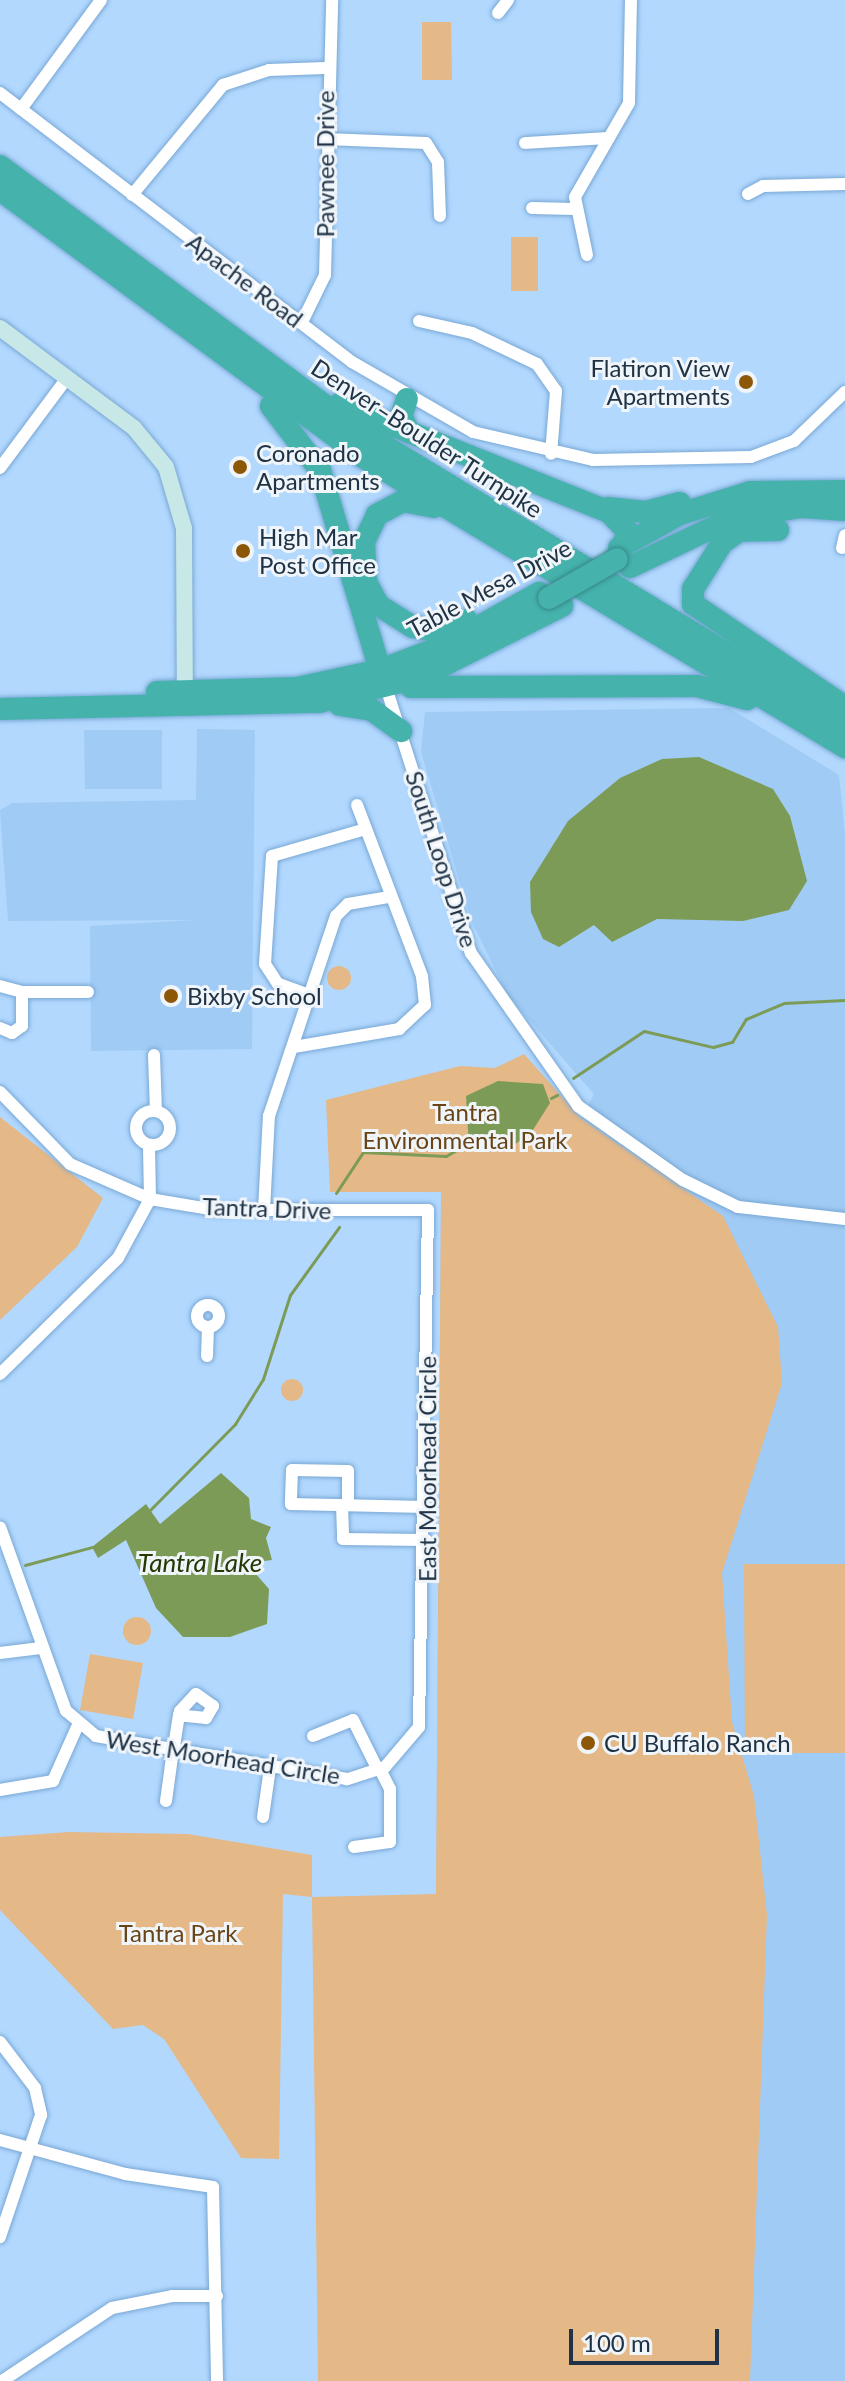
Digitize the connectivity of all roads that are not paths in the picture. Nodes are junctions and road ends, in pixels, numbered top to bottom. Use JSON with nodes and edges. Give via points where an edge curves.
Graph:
{"nodes":[{"id":1,"x":101,"y":0,"type":"edge"},
{"id":2,"x":332,"y":0,"type":"edge"},
{"id":3,"x":508,"y":0,"type":"edge"},
{"id":4,"x":631,"y":0,"type":"edge"},
{"id":5,"x":498,"y":13,"type":"dead end"},
{"id":6,"x":325,"y":68,"type":"junction"},
{"id":7,"x":0,"y":93,"type":"edge"},
{"id":8,"x":21,"y":109,"type":"junction"},
{"id":9,"x":606,"y":138,"type":"junction"},
{"id":10,"x":326,"y":139,"type":"junction"},
{"id":11,"x":525,"y":143,"type":"dead end"},
{"id":12,"x":0,"y":166,"type":"edge"},
{"id":13,"x":845,"y":184,"type":"edge"},
{"id":14,"x":0,"y":190,"type":"edge"},
{"id":15,"x":748,"y":194,"type":"dead end"},
{"id":16,"x":132,"y":195,"type":"junction"},
{"id":17,"x":532,"y":208,"type":"dead end"},
{"id":18,"x":574,"y":209,"type":"junction"},
{"id":19,"x":440,"y":216,"type":"dead end"},
{"id":20,"x":587,"y":255,"type":"dead end"},
{"id":21,"x":419,"y":321,"type":"dead end"},
{"id":22,"x":302,"y":322,"type":"junction"},
{"id":23,"x":0,"y":328,"type":"edge"},
{"id":24,"x":267,"y":365,"type":"junction"},
{"id":25,"x":234,"y":369,"type":"junction"},
{"id":26,"x":67,"y":378,"type":"junction"},
{"id":27,"x":845,"y":392,"type":"edge"},
{"id":28,"x":407,"y":399,"type":"junction"},
{"id":29,"x":409,"y":432,"type":"junction"},
{"id":30,"x":551,"y":454,"type":"junction"},
{"id":31,"x":0,"y":468,"type":"edge"},
{"id":32,"x":845,"y":473,"type":"edge"},
{"id":33,"x":809,"y":488,"type":"junction"},
{"id":34,"x":845,"y":491,"type":"edge"},
{"id":35,"x":748,"y":503,"type":"junction"},
{"id":36,"x":596,"y":506,"type":"junction"},
{"id":37,"x":845,"y":510,"type":"edge"},
{"id":38,"x":459,"y":516,"type":"junction"},
{"id":39,"x":621,"y":556,"type":"junction"},
{"id":40,"x":352,"y":591,"type":"junction"},
{"id":41,"x":545,"y":599,"type":"junction"},
{"id":42,"x":384,"y":679,"type":"junction"},
{"id":43,"x":318,"y":693,"type":"junction"},
{"id":44,"x":0,"y":694,"type":"edge"},
{"id":45,"x":185,"y":700,"type":"junction"},
{"id":46,"x":845,"y":707,"type":"edge"},
{"id":47,"x":0,"y":709,"type":"edge"},
{"id":48,"x":845,"y":725,"type":"edge"},
{"id":49,"x":401,"y":731,"type":"junction"},
{"id":50,"x":824,"y":735,"type":"junction"},
{"id":51,"x":845,"y":747,"type":"edge"},
{"id":52,"x":357,"y":805,"type":"dead end"},
{"id":53,"x":362,"y":830,"type":"junction"},
{"id":54,"x":389,"y":897,"type":"junction"},
{"id":55,"x":0,"y":986,"type":"edge"},
{"id":56,"x":22,"y":992,"type":"junction"},
{"id":57,"x":88,"y":992,"type":"dead end"},
{"id":58,"x":309,"y":995,"type":"junction"},
{"id":59,"x":0,"y":1028,"type":"edge"},
{"id":60,"x":294,"y":1047,"type":"junction"},
{"id":61,"x":154,"y":1055,"type":"dead end"},
{"id":62,"x":0,"y":1092,"type":"edge"},
{"id":63,"x":156,"y":1111,"type":"junction"},
{"id":64,"x":149,"y":1145,"type":"junction"},
{"id":65,"x":150,"y":1199,"type":"junction"},
{"id":66,"x":264,"y":1210,"type":"junction"},
{"id":67,"x":428,"y":1210,"type":"joint"},
{"id":68,"x":845,"y":1219,"type":"edge"},
{"id":69,"x":208,"y":1327,"type":"dead end"},
{"id":70,"x":207,"y":1356,"type":"dead end"},
{"id":71,"x":0,"y":1374,"type":"edge"},
{"id":72,"x":345,"y":1505,"type":"junction"},
{"id":73,"x":426,"y":1507,"type":"junction"},
{"id":74,"x":0,"y":1527,"type":"edge"},
{"id":75,"x":426,"y":1540,"type":"junction"},
{"id":76,"x":41,"y":1648,"type":"junction"},
{"id":77,"x":0,"y":1653,"type":"edge"},
{"id":78,"x":179,"y":1715,"type":"dead end"},
{"id":79,"x":77,"y":1727,"type":"junction"},
{"id":80,"x":313,"y":1736,"type":"dead end"},
{"id":81,"x":173,"y":1750,"type":"junction"},
{"id":82,"x":270,"y":1768,"type":"junction"},
{"id":83,"x":379,"y":1770,"type":"junction"},
{"id":84,"x":0,"y":1790,"type":"edge"},
{"id":85,"x":166,"y":1801,"type":"dead end"},
{"id":86,"x":263,"y":1817,"type":"dead end"},
{"id":87,"x":354,"y":1847,"type":"dead end"},
{"id":88,"x":0,"y":2042,"type":"edge"},
{"id":89,"x":0,"y":2140,"type":"edge"},
{"id":90,"x":33,"y":2147,"type":"junction"},
{"id":91,"x":0,"y":2237,"type":"edge"},
{"id":92,"x":217,"y":2296,"type":"junction"},
{"id":93,"x":2,"y":2381,"type":"edge"},
{"id":94,"x":217,"y":2381,"type":"edge"}],
"edges":[{"from":1,"to":8,"type":"street"},
{"from":2,"to":6,"type":"street","name":"Pawnee Drive"},
{"from":3,"to":5,"type":"street"},
{"from":4,"to":9,"type":"street","via":[[629,103]]},
{"from":6,"to":10,"type":"street","name":"Pawnee Drive"},
{"from":6,"to":16,"type":"street","via":[[269,70],[223,85]]},
{"from":7,"to":8,"type":"street","name":"Apache Road"},
{"from":8,"to":16,"type":"street","name":"Apache Road"},
{"from":9,"to":11,"type":"street"},
{"from":9,"to":18,"type":"street","via":[[582,174]]},
{"from":10,"to":19,"type":"street","via":[[426,143],[438,162]]},
{"from":10,"to":22,"type":"street","name":"Pawnee Drive","via":[[324,284]]},
{"from":12,"to":24,"type":"highway","name":"Denver–Boulder Turnpike"},
{"from":13,"to":15,"type":"street","via":[[763,186]]},
{"from":14,"to":25,"type":"highway","name":"Denver–Boulder Turnpike"},
{"from":16,"to":22,"type":"street","name":"Apache Road"},
{"from":17,"to":18,"type":"street"},
{"from":18,"to":20,"type":"street"},
{"from":21,"to":30,"type":"street","via":[[472,333],[537,364],[556,391]]},
{"from":22,"to":28,"type":"street","name":"Apache Road"},
{"from":23,"to":26,"type":"street"},
{"from":24,"to":29,"type":"highway","via":[[350,411]]},
{"from":24,"to":48,"type":"highway","name":"Denver–Boulder Turnpike","via":[[381,444]]},
{"from":25,"to":38,"type":"highway","name":"Denver–Boulder Turnpike"},
{"from":25,"to":40,"type":"highway","via":[[320,470]]},
{"from":26,"to":31,"type":"street"},
{"from":26,"to":45,"type":"street","via":[[134,428],[177,490]]},
{"from":27,"to":30,"type":"street","name":"Apache Road","via":[[794,441],[751,457]]},
{"from":28,"to":29,"type":"highway","via":[[401,416]]},
{"from":28,"to":30,"type":"street","name":"Apache Road","via":[[473,432]]},
{"from":29,"to":36,"type":"highway"},
{"from":32,"to":33,"type":"highway"},
{"from":33,"to":34,"type":"highway","name":"Table Mesa Drive"},
{"from":33,"to":35,"type":"highway","name":"Table Mesa Drive"},
{"from":35,"to":36,"type":"highway","via":[[714,491],[646,512]]},
{"from":35,"to":37,"type":"highway","name":"Table Mesa Drive"},
{"from":35,"to":39,"type":"highway","name":"Table Mesa Drive"},
{"from":35,"to":46,"type":"highway","via":[[778,530],[739,531],[722,543],[693,589],[693,604]]},
{"from":36,"to":39,"type":"highway","via":[[619,518]]},
{"from":38,"to":41,"type":"highway","via":[[411,500],[377,515],[362,557],[378,605],[398,621],[433,631]]},
{"from":38,"to":50,"type":"highway","name":"Denver–Boulder Turnpike"},
{"from":39,"to":41,"type":"highway","name":"Table Mesa Drive"},
{"from":40,"to":42,"type":"highway"},
{"from":40,"to":43,"type":"highway","via":[[359,652]]},
{"from":41,"to":42,"type":"highway","name":"Table Mesa Drive"},
{"from":41,"to":42,"type":"highway","name":"Table Mesa Drive","via":[[506,637]]},
{"from":42,"to":43,"type":"highway","name":"Table Mesa Drive"},
{"from":42,"to":49,"type":"street","name":"South Loop Drive"},
{"from":42,"to":50,"type":"highway","via":[[515,698],[589,697],[641,686],[735,694]]},
{"from":43,"to":45,"type":"highway","name":"Table Mesa Drive"},
{"from":43,"to":49,"type":"highway","via":[[367,708]]},
{"from":44,"to":45,"type":"highway","name":"Table Mesa Drive"},
{"from":45,"to":47,"type":"highway","name":"Table Mesa Drive"},
{"from":49,"to":68,"type":"street","name":"South Loop Drive","via":[[471,953],[539,1060],[578,1106],[683,1180],[738,1207]]},
{"from":50,"to":51,"type":"highway","name":"Denver–Boulder Turnpike"},
{"from":52,"to":53,"type":"street"},
{"from":53,"to":54,"type":"street"},
{"from":53,"to":58,"type":"street","via":[[272,856],[265,964],[278,984]]},
{"from":54,"to":58,"type":"street","via":[[339,910]]},
{"from":54,"to":60,"type":"street","via":[[422,976],[425,1005],[399,1029]]},
{"from":55,"to":56,"type":"street"},
{"from":56,"to":57,"type":"street"},
{"from":56,"to":59,"type":"street","via":[[22,1026],[12,1033]]},
{"from":58,"to":60,"type":"street"},
{"from":60,"to":66,"type":"street","via":[[266,1135]]},
{"from":61,"to":63,"type":"street"},
{"from":62,"to":65,"type":"street","name":"Tantra Drive","via":[[70,1164]]},
{"from":63,"to":64,"type":"street","via":[[170,1132]]},
{"from":63,"to":64,"type":"street","via":[[136,1123],[138,1137]]},
{"from":64,"to":65,"type":"street"},
{"from":65,"to":66,"type":"street","name":"Tantra Drive"},
{"from":65,"to":71,"type":"street","via":[[101,1280]]},
{"from":66,"to":67,"type":"street","name":"Tantra Drive"},
{"from":67,"to":73,"type":"street","name":"East Moorhead Circle"},
{"from":69,"to":70,"type":"street"},
{"from":72,"to":72,"type":"street","via":[[291,1504],[292,1470],[348,1471]]},
{"from":72,"to":73,"type":"street"},
{"from":72,"to":75,"type":"street","via":[[343,1539]]},
{"from":73,"to":75,"type":"street","name":"East Moorhead Circle"},
{"from":74,"to":76,"type":"street","name":"West Moorhead Circle"},
{"from":75,"to":83,"type":"street","name":"East Moorhead Circle","via":[[419,1727],[400,1756]]},
{"from":76,"to":77,"type":"street"},
{"from":76,"to":79,"type":"street","name":"West Moorhead Circle"},
{"from":78,"to":81,"type":"street"},
{"from":79,"to":81,"type":"street","name":"West Moorhead Circle"},
{"from":79,"to":84,"type":"street","via":[[53,1781]]},
{"from":80,"to":83,"type":"street","via":[[353,1720]]},
{"from":81,"to":82,"type":"street","name":"West Moorhead Circle"},
{"from":81,"to":85,"type":"street"},
{"from":82,"to":83,"type":"street","name":"West Moorhead Circle","via":[[347,1779]]},
{"from":82,"to":86,"type":"street"},
{"from":83,"to":87,"type":"street","via":[[390,1789],[390,1842]]},
{"from":88,"to":90,"type":"street","via":[[40,2103]]},
{"from":89,"to":90,"type":"street"},
{"from":90,"to":91,"type":"street"},
{"from":90,"to":92,"type":"street","via":[[125,2174],[201,2180],[216,2194]]},
{"from":92,"to":93,"type":"street","via":[[169,2296],[112,2308]]},
{"from":92,"to":94,"type":"street"}]}
